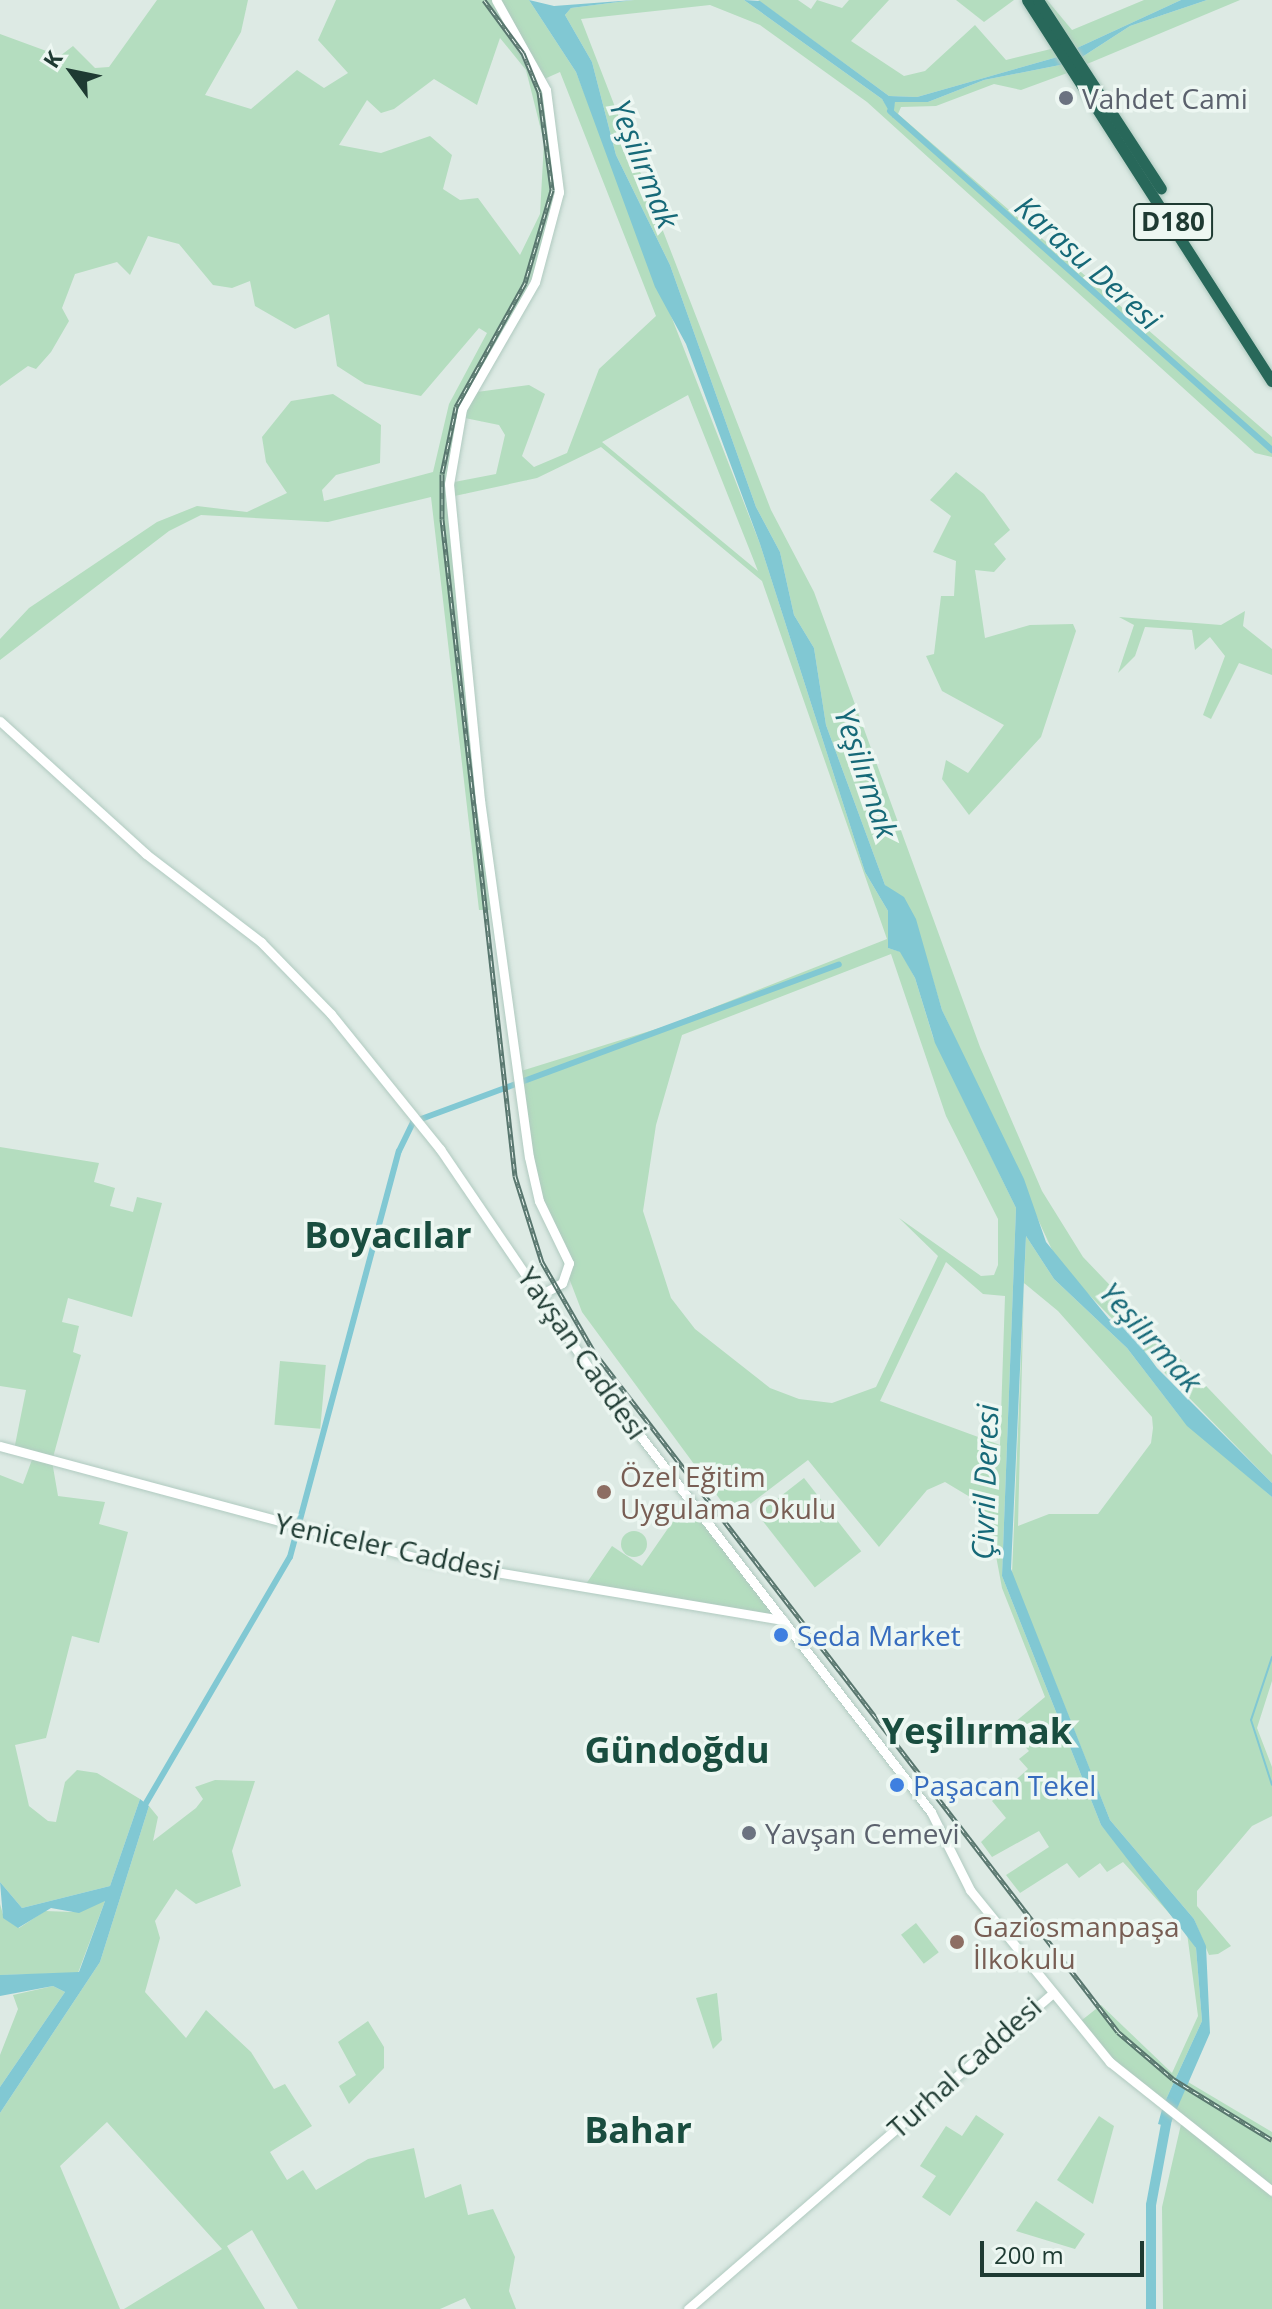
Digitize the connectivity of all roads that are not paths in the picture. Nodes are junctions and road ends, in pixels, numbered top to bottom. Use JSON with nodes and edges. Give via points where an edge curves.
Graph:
{"nodes":[{"id":1,"x":1027,"y":0,"type":"edge"},
{"id":2,"x":1038,"y":0,"type":"edge"},
{"id":3,"x":498,"y":1,"type":"edge"},
{"id":4,"x":1066,"y":46,"type":"junction"},
{"id":5,"x":1076,"y":62,"type":"junction"},
{"id":6,"x":1272,"y":370,"type":"edge"},
{"id":7,"x":1272,"y":381,"type":"edge"},
{"id":8,"x":0,"y":721,"type":"edge"},
{"id":9,"x":540,"y":1295,"type":"junction"},
{"id":10,"x":0,"y":1446,"type":"edge"},
{"id":11,"x":783,"y":1620,"type":"junction"},
{"id":12,"x":1051,"y":1991,"type":"junction"},
{"id":13,"x":1238,"y":2162,"type":"junction"},
{"id":14,"x":1272,"y":2185,"type":"edge"},
{"id":15,"x":1272,"y":2191,"type":"edge"},
{"id":16,"x":688,"y":2309,"type":"edge"}],
"edges":[{"from":1,"to":4,"type":"highway","number":"D180"},
{"from":2,"to":4,"type":"highway","number":"D180"},
{"from":3,"to":9,"type":"street","via":[[546,90],[559,192],[535,282],[462,409],[449,484],[480,800],[536,1191],[569,1263],[562,1283]]},
{"from":4,"to":5,"type":"highway","number":"D180"},
{"from":5,"to":6,"type":"highway","number":"D180"},
{"from":5,"to":7,"type":"highway","number":"D180"},
{"from":8,"to":9,"type":"street","name":"Yavşan Caddesi","via":[[146,854],[270,951],[418,1119]]},
{"from":9,"to":11,"type":"street","name":"Yavşan Caddesi"},
{"from":10,"to":11,"type":"street","name":"Yeniceler Caddesi","via":[[424,1560]]},
{"from":11,"to":12,"type":"street","name":"Yavşan Caddesi","via":[[931,1812],[964,1882]]},
{"from":12,"to":13,"type":"street","name":"Yavşan Caddesi","via":[[1099,2051]]},
{"from":12,"to":16,"type":"street","name":"Turhal Caddesi"},
{"from":13,"to":14,"type":"street"},
{"from":13,"to":15,"type":"street"}]}
